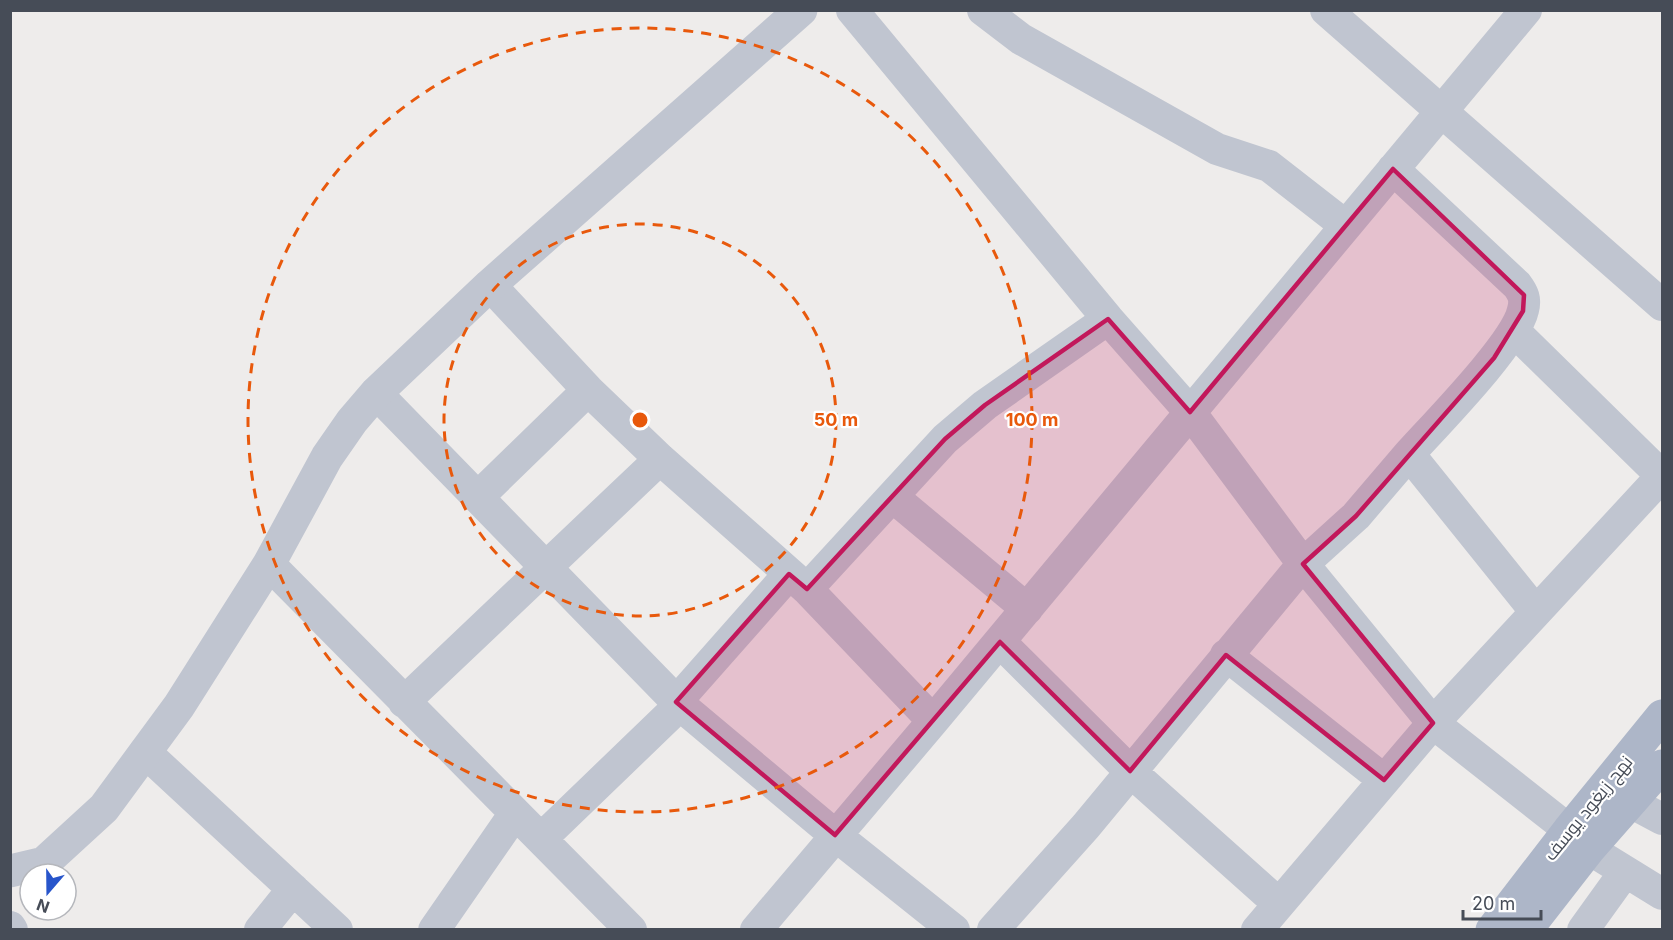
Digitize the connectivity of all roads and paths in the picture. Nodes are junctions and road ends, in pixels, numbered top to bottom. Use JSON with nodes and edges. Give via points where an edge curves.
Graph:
{"nodes":[{"id":1,"x":801,"y":10,"type":"edge"},
{"id":2,"x":852,"y":10,"type":"edge"},
{"id":3,"x":983,"y":10,"type":"edge"},
{"id":4,"x":1326,"y":10,"type":"edge"},
{"id":5,"x":1526,"y":10,"type":"edge"},
{"id":6,"x":1443,"y":110,"type":"junction"},
{"id":7,"x":1393,"y":169,"type":"junction"},
{"id":8,"x":1346,"y":226,"type":"junction"},
{"id":9,"x":490,"y":285,"type":"junction"},
{"id":10,"x":1662,"y":305,"type":"edge"},
{"id":11,"x":1108,"y":319,"type":"junction"},
{"id":12,"x":1514,"y":331,"type":"junction"},
{"id":13,"x":588,"y":390,"type":"junction"},
{"id":14,"x":376,"y":393,"type":"junction"},
{"id":15,"x":1190,"y":412,"type":"junction"},
{"id":16,"x":1409,"y":454,"type":"junction"},
{"id":17,"x":660,"y":459,"type":"junction"},
{"id":18,"x":478,"y":496,"type":"junction"},
{"id":19,"x":893,"y":497,"type":"junction"},
{"id":20,"x":269,"y":564,"type":"junction"},
{"id":21,"x":1303,"y":564,"type":"junction"},
{"id":22,"x":544,"y":568,"type":"junction"},
{"id":23,"x":798,"y":581,"type":"junction"},
{"id":24,"x":1027,"y":609,"type":"junction"},
{"id":25,"x":1536,"y":612,"type":"junction"},
{"id":26,"x":1000,"y":642,"type":"junction"},
{"id":27,"x":1226,"y":655,"type":"junction"},
{"id":28,"x":404,"y":702,"type":"junction"},
{"id":29,"x":678,"y":704,"type":"junction"},
{"id":30,"x":1662,"y":716,"type":"edge"},
{"id":31,"x":933,"y":721,"type":"junction"},
{"id":32,"x":1433,"y":723,"type":"junction"},
{"id":33,"x":145,"y":752,"type":"junction"},
{"id":34,"x":1662,"y":766,"type":"edge"},
{"id":35,"x":1130,"y":771,"type":"junction"},
{"id":36,"x":1384,"y":780,"type":"junction"},
{"id":37,"x":1632,"y":803,"type":"junction"},
{"id":38,"x":515,"y":813,"type":"junction"},
{"id":39,"x":1662,"y":819,"type":"edge"},
{"id":40,"x":835,"y":835,"type":"junction"},
{"id":41,"x":541,"y":839,"type":"junction"},
{"id":42,"x":1579,"y":839,"type":"junction"},
{"id":43,"x":10,"y":871,"type":"edge"},
{"id":44,"x":1624,"y":873,"type":"junction"},
{"id":45,"x":293,"y":889,"type":"junction"},
{"id":46,"x":1662,"y":894,"type":"edge"},
{"id":47,"x":1279,"y":904,"type":"junction"},
{"id":48,"x":260,"y":930,"type":"edge"},
{"id":49,"x":338,"y":930,"type":"edge"},
{"id":50,"x":434,"y":930,"type":"edge"},
{"id":51,"x":631,"y":930,"type":"edge"},
{"id":52,"x":756,"y":930,"type":"edge"},
{"id":53,"x":954,"y":930,"type":"edge"},
{"id":54,"x":993,"y":930,"type":"edge"},
{"id":55,"x":1257,"y":930,"type":"edge"},
{"id":56,"x":1492,"y":930,"type":"edge"},
{"id":57,"x":1526,"y":930,"type":"edge"},
{"id":58,"x":1583,"y":930,"type":"edge"}],
"edges":[{"from":1,"to":9,"type":"street"},
{"from":2,"to":11,"type":"street"},
{"from":3,"to":8,"type":"street","via":[[1021,39],[1217,149],[1269,166]]},
{"from":4,"to":6,"type":"street"},
{"from":5,"to":6,"type":"street"},
{"from":6,"to":7,"type":"street"},
{"from":6,"to":10,"type":"street"},
{"from":7,"to":8,"type":"street"},
{"from":7,"to":12,"type":"street","via":[[1517,285],[1524,295],[1523,311]]},
{"from":8,"to":15,"type":"street"},
{"from":9,"to":13,"type":"street"},
{"from":9,"to":14,"type":"street"},
{"from":11,"to":15,"type":"street"},
{"from":11,"to":19,"type":"street","via":[[985,405],[945,440]]},
{"from":12,"to":16,"type":"street"},
{"from":12,"to":25,"type":"street","via":[[1662,477]]},
{"from":13,"to":17,"type":"street"},
{"from":13,"to":18,"type":"street"},
{"from":14,"to":18,"type":"street"},
{"from":14,"to":20,"type":"street","via":[[327,457]]},
{"from":15,"to":21,"type":"street"},
{"from":15,"to":24,"type":"street"},
{"from":16,"to":21,"type":"street","via":[[1356,516]]},
{"from":16,"to":25,"type":"street"},
{"from":17,"to":22,"type":"street"},
{"from":17,"to":23,"type":"street"},
{"from":18,"to":22,"type":"street"},
{"from":19,"to":23,"type":"street"},
{"from":19,"to":24,"type":"street"},
{"from":20,"to":28,"type":"street"},
{"from":20,"to":33,"type":"street","via":[[179,706]]},
{"from":21,"to":27,"type":"street"},
{"from":21,"to":32,"type":"street"},
{"from":22,"to":28,"type":"street"},
{"from":22,"to":29,"type":"street"},
{"from":23,"to":29,"type":"street"},
{"from":23,"to":31,"type":"street"},
{"from":24,"to":26,"type":"street"},
{"from":25,"to":32,"type":"street"},
{"from":26,"to":31,"type":"street"},
{"from":26,"to":35,"type":"street"},
{"from":27,"to":35,"type":"street"},
{"from":27,"to":36,"type":"street"},
{"from":28,"to":38,"type":"street"},
{"from":29,"to":40,"type":"street"},
{"from":29,"to":41,"type":"street"},
{"from":30,"to":42,"type":"main road","name":"نهج زيغود يوسف"},
{"from":31,"to":40,"type":"street"},
{"from":32,"to":36,"type":"street"},
{"from":32,"to":42,"type":"street"},
{"from":33,"to":43,"type":"street","via":[[104,808],[44,864]]},
{"from":33,"to":45,"type":"street"},
{"from":34,"to":37,"type":"main road","name":"نهج زيغود يوسف"},
{"from":35,"to":47,"type":"street"},
{"from":35,"to":54,"type":"street"},
{"from":36,"to":47,"type":"street"},
{"from":37,"to":39,"type":"street"},
{"from":37,"to":42,"type":"main road","name":"نهج زيغود يوسف"},
{"from":38,"to":41,"type":"street"},
{"from":38,"to":50,"type":"street"},
{"from":40,"to":52,"type":"street"},
{"from":40,"to":53,"type":"street"},
{"from":41,"to":51,"type":"street"},
{"from":42,"to":44,"type":"street"},
{"from":42,"to":56,"type":"main road","name":"نهج زيغود يوسف"},
{"from":42,"to":57,"type":"main road","name":"نهج زيغود يوسف"},
{"from":44,"to":46,"type":"street"},
{"from":44,"to":58,"type":"street"},
{"from":45,"to":48,"type":"street"},
{"from":45,"to":49,"type":"street"},
{"from":47,"to":55,"type":"street"}]}
